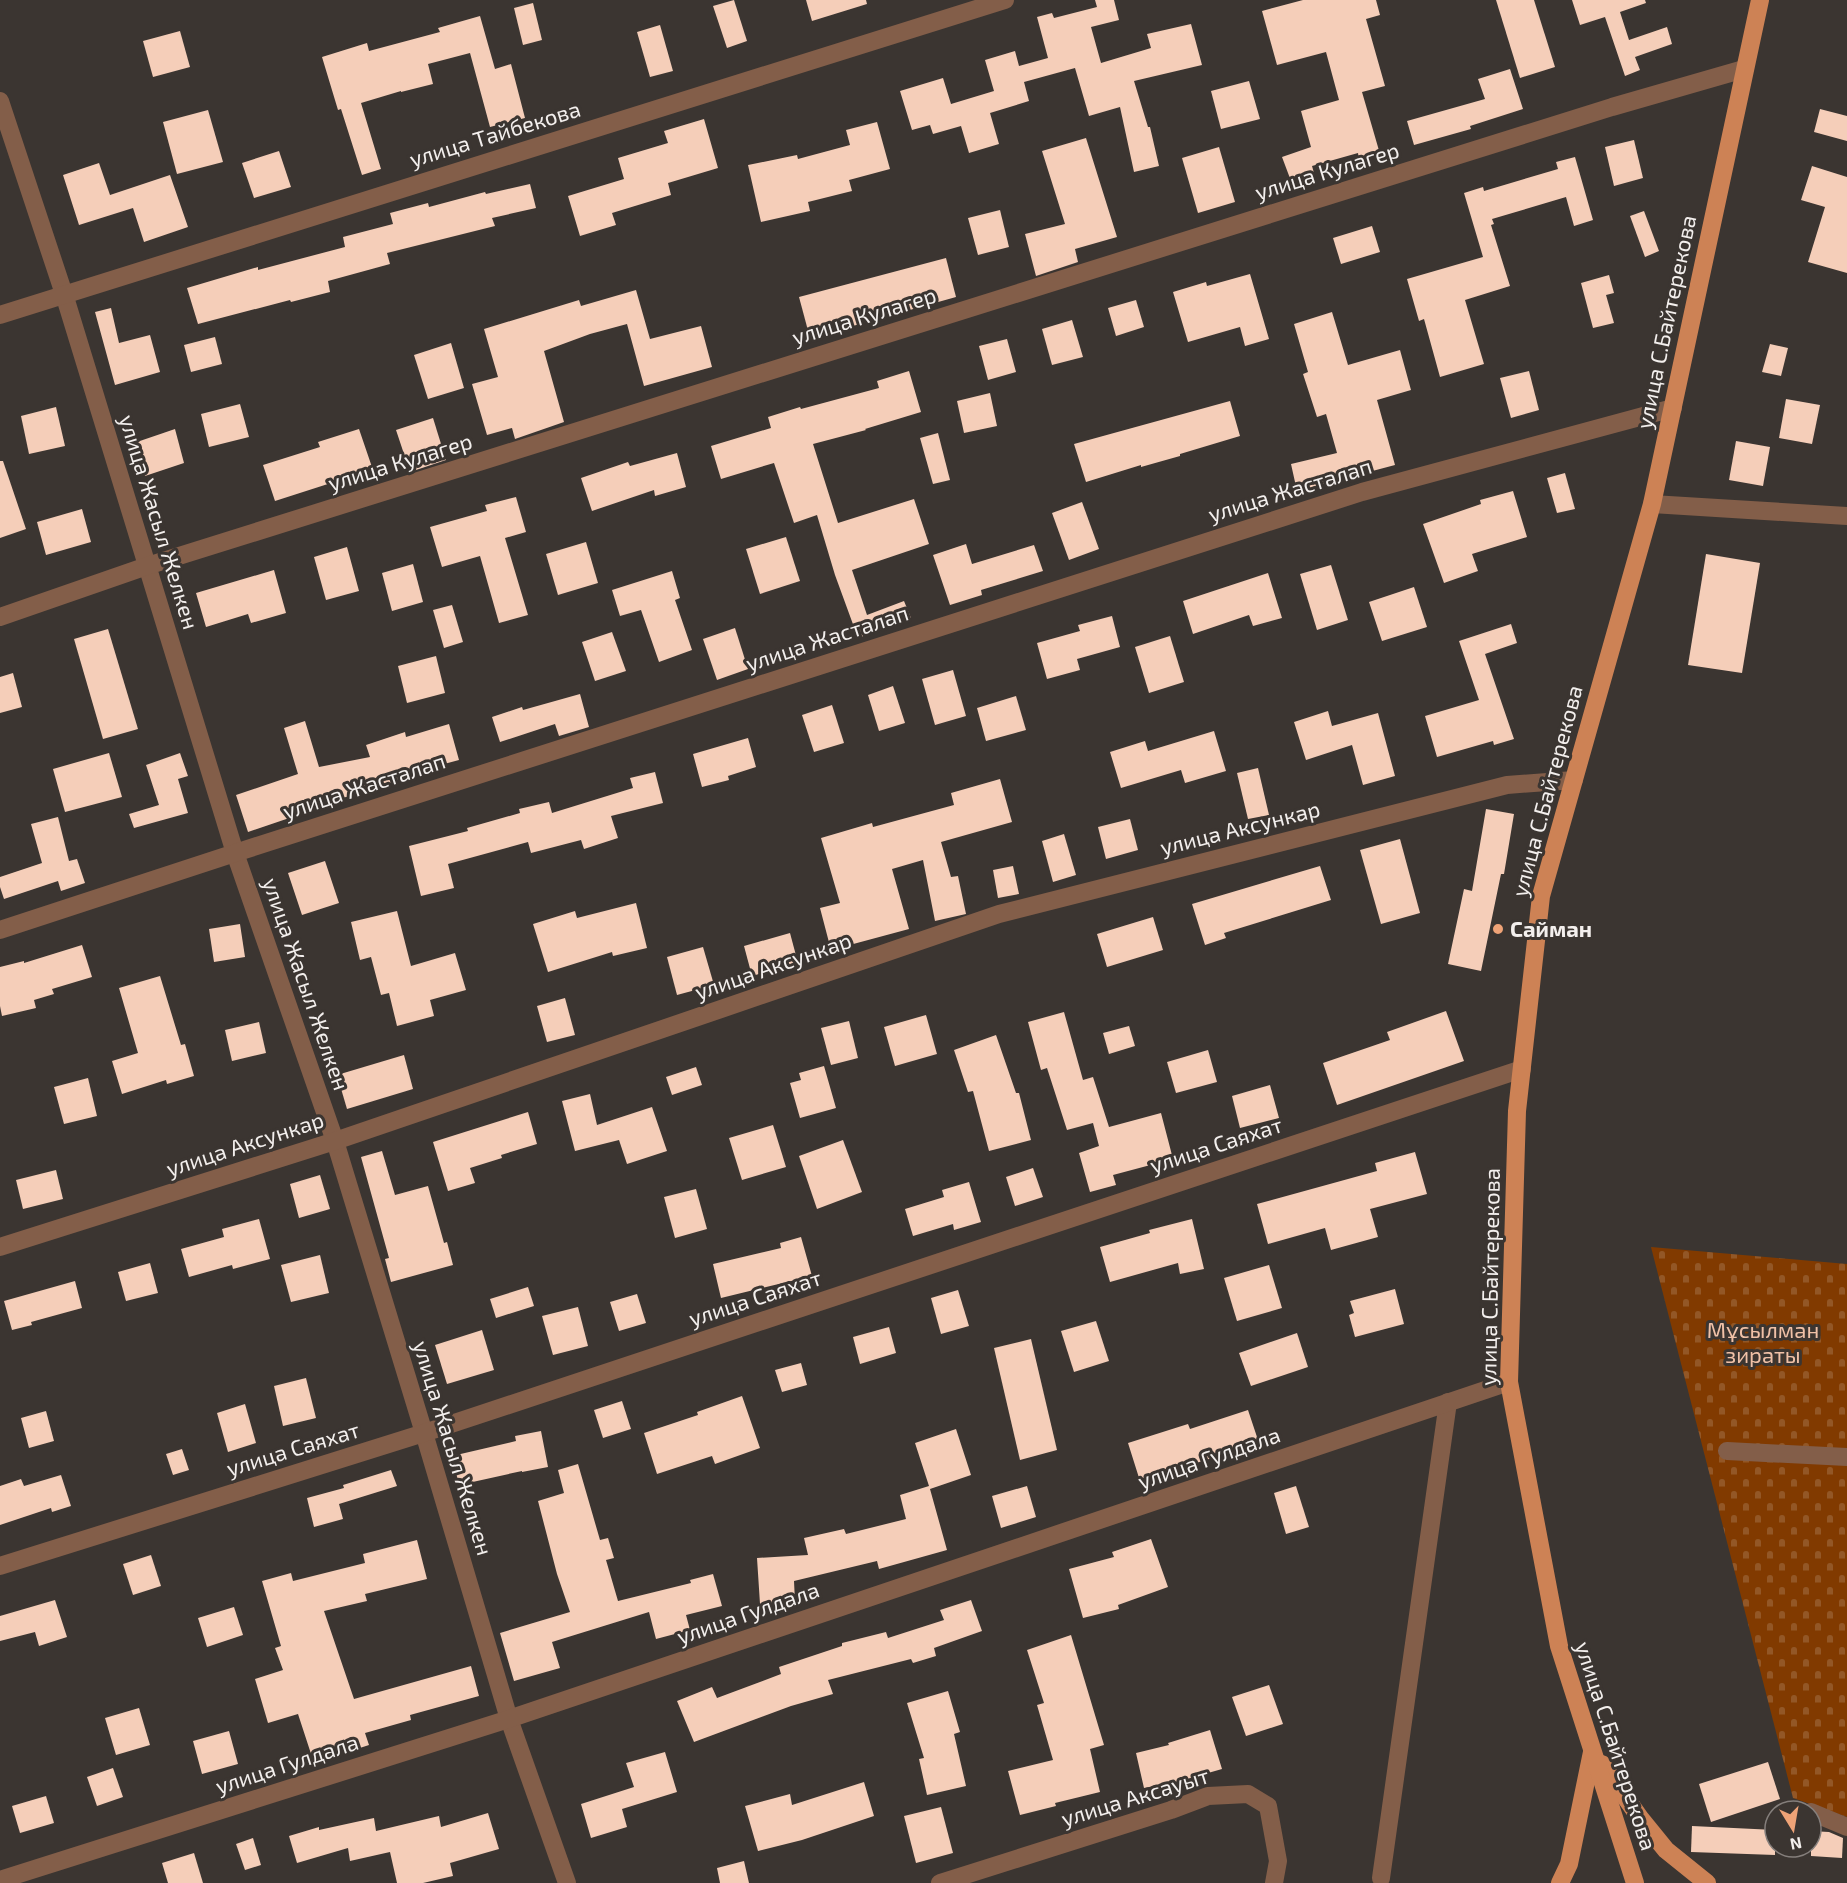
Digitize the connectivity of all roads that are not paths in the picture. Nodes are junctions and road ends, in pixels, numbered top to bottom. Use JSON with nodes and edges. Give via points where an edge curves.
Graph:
{"nodes":[{"id":1,"x":1005,"y":0,"type":"edge"},
{"id":2,"x":1760,"y":0,"type":"edge"},
{"id":3,"x":1744,"y":69,"type":"junction"},
{"id":4,"x":0,"y":101,"type":"edge"},
{"id":5,"x":64,"y":294,"type":"junction"},
{"id":6,"x":0,"y":315,"type":"edge"},
{"id":7,"x":1673,"y":408,"type":"junction"},
{"id":8,"x":1652,"y":504,"type":"junction"},
{"id":9,"x":1847,"y":516,"type":"edge"},
{"id":10,"x":147,"y":566,"type":"junction"},
{"id":11,"x":0,"y":617,"type":"edge"},
{"id":12,"x":1574,"y":780,"type":"junction"},
{"id":13,"x":235,"y":853,"type":"junction"},
{"id":14,"x":0,"y":930,"type":"edge"},
{"id":15,"x":1522,"y":1069,"type":"junction"},
{"id":16,"x":334,"y":1141,"type":"junction"},
{"id":17,"x":0,"y":1247,"type":"edge"},
{"id":18,"x":1509,"y":1382,"type":"junction"},
{"id":19,"x":1448,"y":1402,"type":"junction"},
{"id":20,"x":424,"y":1433,"type":"junction"},
{"id":21,"x":1727,"y":1451,"type":"dead end"},
{"id":22,"x":1847,"y":1458,"type":"edge"},
{"id":23,"x":0,"y":1566,"type":"edge"},
{"id":24,"x":509,"y":1719,"type":"junction"},
{"id":25,"x":1592,"y":1750,"type":"junction"},
{"id":26,"x":1823,"y":1817,"type":"edge"},
{"id":27,"x":1847,"y":1827,"type":"edge"},
{"id":28,"x":1381,"y":1878,"type":"dead end"},
{"id":29,"x":0,"y":1880,"type":"edge"},
{"id":30,"x":567,"y":1883,"type":"edge"},
{"id":31,"x":940,"y":1883,"type":"edge"},
{"id":32,"x":1274,"y":1883,"type":"edge"},
{"id":33,"x":1560,"y":1883,"type":"edge"},
{"id":34,"x":1635,"y":1883,"type":"edge"},
{"id":35,"x":1707,"y":1883,"type":"edge"}],
"edges":[{"from":1,"to":5,"type":"street","name":"улица Тайбекова"},
{"from":2,"to":3,"type":"main road","name":"улица С.Байтерекова"},
{"from":3,"to":7,"type":"main road","name":"улица С.Байтерекова"},
{"from":3,"to":10,"type":"street","name":"улица Кулагер"},
{"from":4,"to":5,"type":"street","name":"улица Жасыл Желкен"},
{"from":5,"to":6,"type":"street","name":"улица Тайбекова"},
{"from":5,"to":10,"type":"street","name":"улица Жасыл Желкен"},
{"from":7,"to":8,"type":"main road","name":"улица С.Байтерекова"},
{"from":7,"to":13,"type":"street","name":"улица Жасталап","via":[[1362,492]]},
{"from":8,"to":9,"type":"street"},
{"from":8,"to":12,"type":"main road","name":"улица С.Байтерекова"},
{"from":10,"to":11,"type":"street","name":"улица Кулагер"},
{"from":10,"to":13,"type":"street","name":"улица Жасыл Желкен"},
{"from":12,"to":15,"type":"main road","name":"улица С.Байтерекова","via":[[1541,896]]},
{"from":12,"to":16,"type":"street","name":"улица Аксункар","via":[[1508,785],[999,914]]},
{"from":13,"to":14,"type":"street","name":"улица Жасталап"},
{"from":13,"to":16,"type":"street","name":"улица Жасыл Желкен"},
{"from":15,"to":18,"type":"main road","name":"улица С.Байтерекова","via":[[1517,1111]]},
{"from":15,"to":20,"type":"street","name":"улица Саяхат"},
{"from":16,"to":17,"type":"street","name":"улица Аксункар"},
{"from":16,"to":20,"type":"street","name":"улица Жасыл Желкен"},
{"from":18,"to":19,"type":"street","name":"улица Гулдала"},
{"from":18,"to":25,"type":"main road","name":"улица С.Байтерекова","via":[[1559,1646]]},
{"from":19,"to":24,"type":"street","name":"улица Гулдала"},
{"from":19,"to":28,"type":"street"},
{"from":20,"to":23,"type":"street","name":"улица Саяхат"},
{"from":20,"to":24,"type":"street","name":"улица Жасыл Желкен"},
{"from":21,"to":22,"type":"street"},
{"from":24,"to":29,"type":"street","name":"улица Гулдала"},
{"from":24,"to":30,"type":"street","name":"улица Жасыл Желкен"},
{"from":25,"to":33,"type":"main road","via":[[1569,1864]]},
{"from":25,"to":34,"type":"main road","name":"улица С.Байтерекова"},
{"from":25,"to":35,"type":"main road","via":[[1666,1850]]},
{"from":26,"to":27,"type":"street"},
{"from":31,"to":32,"type":"street","name":"улица Аксауыт","via":[[1208,1796],[1248,1794],[1268,1806],[1278,1861]]}]}
